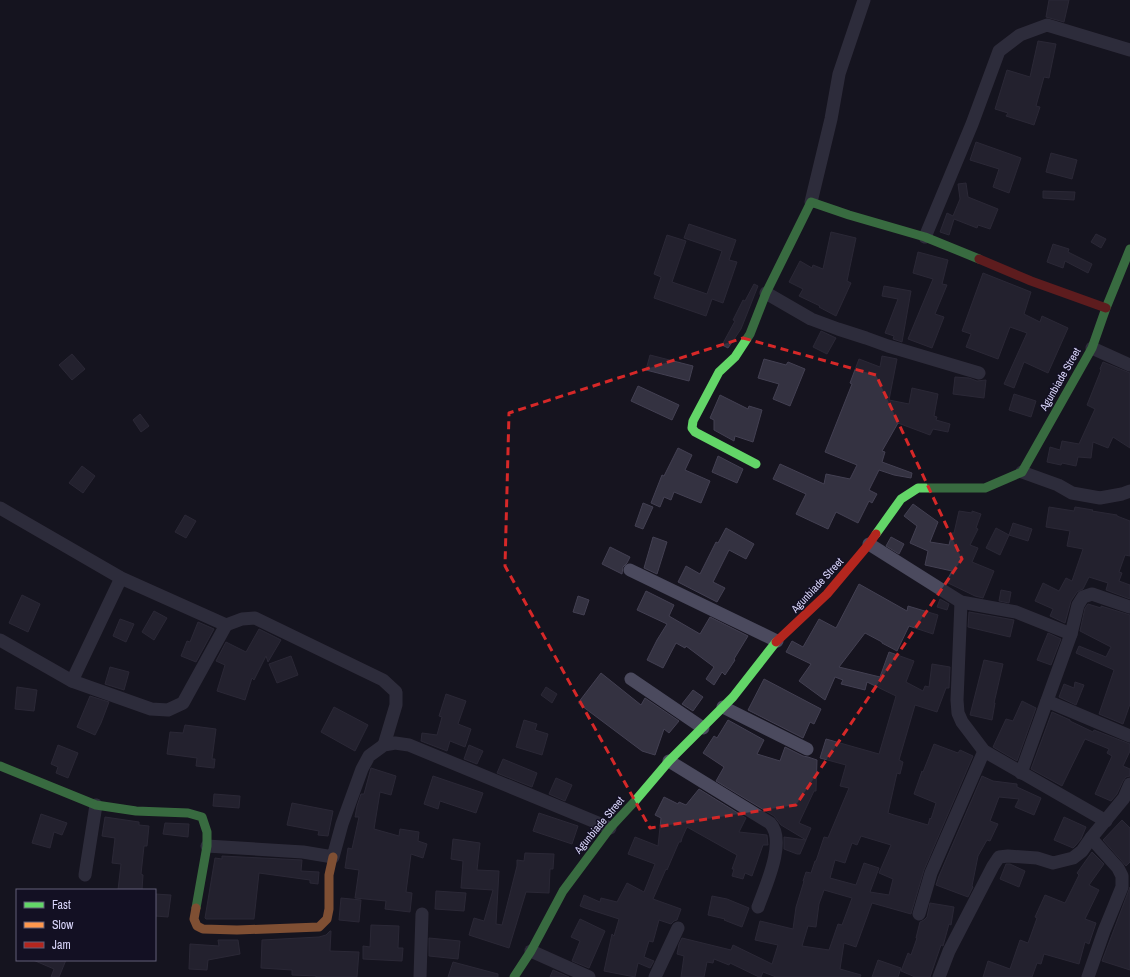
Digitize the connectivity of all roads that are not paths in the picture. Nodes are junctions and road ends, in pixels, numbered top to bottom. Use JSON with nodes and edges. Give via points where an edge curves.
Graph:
{"nodes":[{"id":1,"x":864,"y":0,"type":"edge"},
{"id":2,"x":1130,"y":50,"type":"edge"},
{"id":3,"x":811,"y":202,"type":"junction"},
{"id":4,"x":925,"y":237,"type":"junction"},
{"id":5,"x":1130,"y":249,"type":"edge"},
{"id":6,"x":766,"y":293,"type":"junction"},
{"id":7,"x":1106,"y":308,"type":"junction"},
{"id":8,"x":1092,"y":348,"type":"junction"},
{"id":9,"x":1130,"y":365,"type":"edge"},
{"id":10,"x":979,"y":373,"type":"dead end"},
{"id":11,"x":756,"y":464,"type":"dead end"},
{"id":12,"x":1022,"y":472,"type":"junction"},
{"id":13,"x":1130,"y":491,"type":"edge"},
{"id":14,"x":0,"y":508,"type":"edge"},
{"id":15,"x":869,"y":544,"type":"junction"},
{"id":16,"x":630,"y":570,"type":"dead end"},
{"id":17,"x":121,"y":578,"type":"junction"},
{"id":18,"x":961,"y":602,"type":"junction"},
{"id":19,"x":1130,"y":607,"type":"edge"},
{"id":20,"x":226,"y":625,"type":"junction"},
{"id":21,"x":1071,"y":634,"type":"junction"},
{"id":22,"x":0,"y":640,"type":"edge"},
{"id":23,"x":777,"y":641,"type":"junction"},
{"id":24,"x":631,"y":678,"type":"dead end"},
{"id":25,"x":72,"y":681,"type":"junction"},
{"id":26,"x":1047,"y":701,"type":"junction"},
{"id":27,"x":723,"y":707,"type":"junction"},
{"id":28,"x":703,"y":728,"type":"junction"},
{"id":29,"x":1130,"y":736,"type":"edge"},
{"id":30,"x":384,"y":745,"type":"junction"},
{"id":31,"x":807,"y":749,"type":"dead end"},
{"id":32,"x":984,"y":751,"type":"junction"},
{"id":33,"x":669,"y":761,"type":"junction"},
{"id":34,"x":0,"y":766,"type":"edge"},
{"id":35,"x":1021,"y":773,"type":"junction"},
{"id":36,"x":1130,"y":784,"type":"edge"},
{"id":37,"x":96,"y":805,"type":"junction"},
{"id":38,"x":1106,"y":820,"type":"junction"},
{"id":39,"x":610,"y":828,"type":"junction"},
{"id":40,"x":1091,"y":838,"type":"junction"},
{"id":41,"x":207,"y":846,"type":"junction"},
{"id":42,"x":333,"y":857,"type":"junction"},
{"id":43,"x":84,"y":875,"type":"dead end"},
{"id":44,"x":758,"y":907,"type":"dead end"},
{"id":45,"x":422,"y":914,"type":"dead end"},
{"id":46,"x":919,"y":914,"type":"dead end"},
{"id":47,"x":678,"y":928,"type":"dead end"},
{"id":48,"x":531,"y":951,"type":"junction"},
{"id":49,"x":420,"y":977,"type":"edge"},
{"id":50,"x":514,"y":977,"type":"edge"},
{"id":51,"x":589,"y":977,"type":"edge"},
{"id":52,"x":655,"y":977,"type":"edge"},
{"id":53,"x":939,"y":977,"type":"edge"},
{"id":54,"x":1088,"y":977,"type":"edge"}],
"edges":[{"from":1,"to":3,"type":"street","via":[[839,74]]},
{"from":2,"to":4,"type":"street","via":[[1047,25],[1020,35],[999,51]]},
{"from":3,"to":4,"type":"street"},
{"from":3,"to":6,"type":"street"},
{"from":4,"to":7,"type":"street","via":[[1031,281]]},
{"from":5,"to":7,"type":"street","name":"Agunbiade Street"},
{"from":6,"to":10,"type":"street","via":[[811,319],[888,346]]},
{"from":6,"to":11,"type":"street","via":[[750,334],[735,357],[720,372],[693,421],[692,428],[695,432]]},
{"from":7,"to":8,"type":"street","name":"Agunbiade Street"},
{"from":8,"to":9,"type":"street"},
{"from":8,"to":12,"type":"street","name":"Agunbiade Street"},
{"from":12,"to":13,"type":"street","via":[[1072,493],[1100,498]]},
{"from":12,"to":15,"type":"street","name":"Agunbiade Street","via":[[984,488],[918,488],[901,499]]},
{"from":14,"to":17,"type":"street"},
{"from":15,"to":18,"type":"street"},
{"from":15,"to":23,"type":"street","name":"Agunbiade Street","via":[[827,594]]},
{"from":16,"to":23,"type":"street"},
{"from":17,"to":20,"type":"street"},
{"from":17,"to":25,"type":"street"},
{"from":18,"to":21,"type":"street","via":[[1016,612]]},
{"from":18,"to":32,"type":"street","via":[[958,713]]},
{"from":19,"to":21,"type":"street","via":[[1092,594],[1083,597],[1078,605]]},
{"from":20,"to":25,"type":"street","via":[[183,703],[168,710],[151,709]]},
{"from":20,"to":30,"type":"street","via":[[242,619],[255,618],[383,680],[396,692],[396,705]]},
{"from":21,"to":26,"type":"street"},
{"from":22,"to":25,"type":"street"},
{"from":23,"to":27,"type":"street","name":"Agunbiade Street","via":[[733,698]]},
{"from":24,"to":28,"type":"street"},
{"from":26,"to":29,"type":"street"},
{"from":26,"to":35,"type":"street"},
{"from":27,"to":28,"type":"street","name":"Agunbiade Street"},
{"from":27,"to":31,"type":"street"},
{"from":28,"to":33,"type":"street","name":"Agunbiade Street"},
{"from":30,"to":39,"type":"street","via":[[409,745]]},
{"from":30,"to":42,"type":"street","via":[[369,756],[362,769]]},
{"from":32,"to":35,"type":"street"},
{"from":32,"to":46,"type":"street","via":[[931,873]]},
{"from":33,"to":39,"type":"street","name":"Agunbiade Street"},
{"from":33,"to":44,"type":"street","via":[[774,827],[777,844],[773,866]]},
{"from":34,"to":37,"type":"street"},
{"from":35,"to":38,"type":"street"},
{"from":36,"to":38,"type":"street","via":[[1124,798]]},
{"from":37,"to":41,"type":"street","via":[[136,811],[188,813],[202,817],[207,832]]},
{"from":37,"to":43,"type":"street"},
{"from":38,"to":40,"type":"street"},
{"from":39,"to":48,"type":"street","name":"Agunbiade Street","via":[[563,891]]},
{"from":40,"to":53,"type":"street","via":[[1082,852],[1073,858],[1053,863],[1037,858],[999,857],[949,951]]},
{"from":40,"to":54,"type":"street","via":[[1118,868],[1122,876],[1122,887]]},
{"from":41,"to":42,"type":"street","via":[[303,852]]},
{"from":41,"to":42,"type":"street","via":[[194,919],[197,926],[203,929],[319,927],[327,919],[329,909]]},
{"from":45,"to":49,"type":"street"},
{"from":47,"to":52,"type":"street"},
{"from":48,"to":50,"type":"street","name":"Agunbiade Street"},
{"from":48,"to":51,"type":"street"}]}
